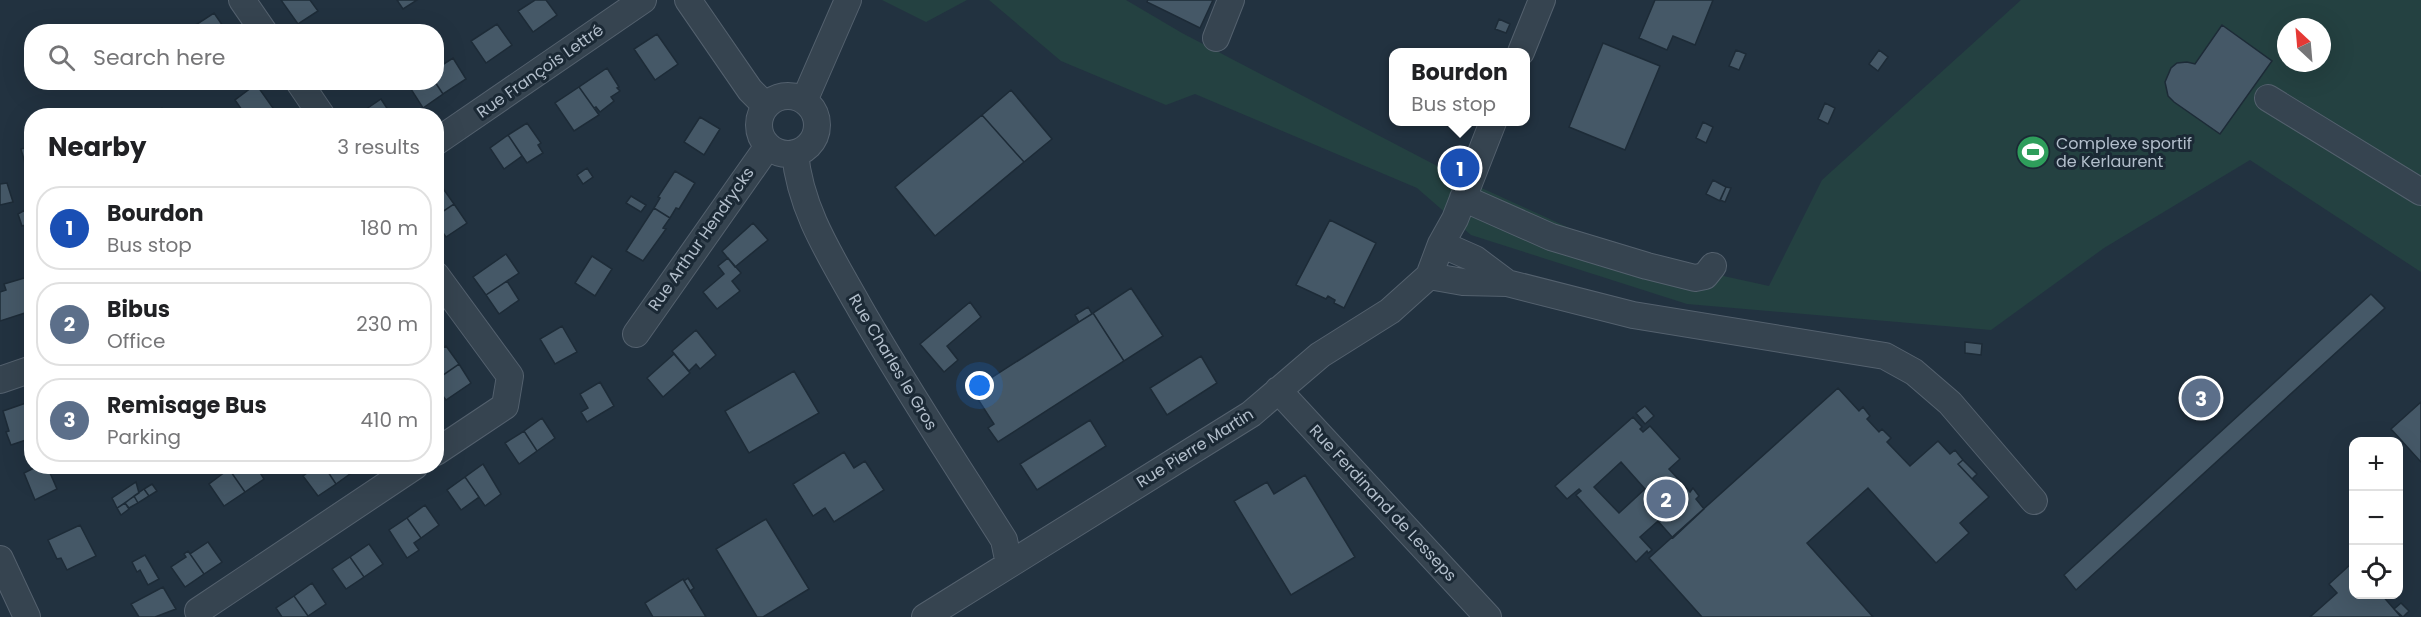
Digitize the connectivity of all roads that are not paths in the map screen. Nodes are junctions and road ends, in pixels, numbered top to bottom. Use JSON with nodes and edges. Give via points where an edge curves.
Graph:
{"nodes":[{"id":1,"x":242,"y":0,"type":"edge"},
{"id":2,"x":643,"y":0,"type":"edge"},
{"id":3,"x":688,"y":0,"type":"edge"},
{"id":4,"x":848,"y":0,"type":"edge"},
{"id":5,"x":1231,"y":0,"type":"edge"},
{"id":6,"x":1542,"y":0,"type":"edge"},
{"id":7,"x":258,"y":24,"type":"edge"},
{"id":8,"x":1216,"y":38,"type":"dead end"},
{"id":9,"x":1523,"y":48,"type":"edge"},
{"id":10,"x":304,"y":90,"type":"edge"},
{"id":11,"x":2268,"y":98,"type":"dead end"},
{"id":12,"x":804,"y":100,"type":"junction"},
{"id":13,"x":766,"y":106,"type":"junction"},
{"id":14,"x":317,"y":108,"type":"edge"},
{"id":15,"x":1491,"y":126,"type":"edge"},
{"id":16,"x":444,"y":137,"type":"edge"},
{"id":17,"x":768,"y":146,"type":"junction"},
{"id":18,"x":795,"y":153,"type":"junction"},
{"id":19,"x":2421,"y":192,"type":"edge"},
{"id":20,"x":1459,"y":208,"type":"junction"},
{"id":21,"x":1441,"y":244,"type":"junction"},
{"id":22,"x":1713,"y":266,"type":"dead end"},
{"id":23,"x":1429,"y":276,"type":"junction"},
{"id":24,"x":1507,"y":283,"type":"junction"},
{"id":25,"x":444,"y":286,"type":"edge"},
{"id":26,"x":636,"y":334,"type":"dead end"},
{"id":27,"x":24,"y":372,"type":"edge"},
{"id":28,"x":0,"y":380,"type":"edge"},
{"id":29,"x":1278,"y":390,"type":"junction"},
{"id":30,"x":444,"y":447,"type":"edge"},
{"id":31,"x":403,"y":474,"type":"edge"},
{"id":32,"x":2034,"y":501,"type":"dead end"},
{"id":33,"x":0,"y":559,"type":"edge"},
{"id":34,"x":1009,"y":564,"type":"junction"},
{"id":35,"x":198,"y":611,"type":"dead end"},
{"id":36,"x":27,"y":617,"type":"edge"},
{"id":37,"x":925,"y":617,"type":"edge"},
{"id":38,"x":1488,"y":617,"type":"edge"}],
"edges":[{"from":1,"to":7,"type":"street"},
{"from":2,"to":16,"type":"street","name":"Rue François Lettré"},
{"from":3,"to":13,"type":"street","via":[[750,90]]},
{"from":4,"to":12,"type":"street"},
{"from":5,"to":8,"type":"street"},
{"from":6,"to":9,"type":"street"},
{"from":10,"to":14,"type":"street"},
{"from":11,"to":19,"type":"street"},
{"from":12,"to":13,"type":"street","via":[[780,97]]},
{"from":12,"to":18,"type":"street","via":[[817,125],[811,142]]},
{"from":13,"to":17,"type":"street","via":[[759,130]]},
{"from":15,"to":20,"type":"street","name":"Rue Pierre Martin"},
{"from":17,"to":18,"type":"street"},
{"from":17,"to":26,"type":"street","name":"Rue Arthur Hendrycks"},
{"from":18,"to":34,"type":"street","name":"Rue Charles le Gros","via":[[804,201],[817,231],[893,366],[1004,540]]},
{"from":20,"to":21,"type":"street","name":"Rue Pierre Martin"},
{"from":20,"to":22,"type":"street","via":[[1695,278],[1705,276]]},
{"from":21,"to":23,"type":"street","name":"Rue Pierre Martin"},
{"from":21,"to":24,"type":"street","via":[[1475,259]]},
{"from":23,"to":24,"type":"street"},
{"from":23,"to":29,"type":"street","name":"Rue Pierre Martin","via":[[1390,311],[1320,355]]},
{"from":24,"to":32,"type":"street","via":[[1633,315],[1885,356],[1914,372],[1950,403]]},
{"from":25,"to":30,"type":"street","via":[[510,376],[505,406]]},
{"from":27,"to":28,"type":"street"},
{"from":29,"to":34,"type":"street","name":"Rue Pierre Martin","via":[[1251,414]]},
{"from":29,"to":38,"type":"street","name":"Rue Ferdinand de Lesseps"},
{"from":31,"to":35,"type":"street"},
{"from":33,"to":36,"type":"street"},
{"from":34,"to":37,"type":"street","name":"Rue Pierre Martin"}]}
